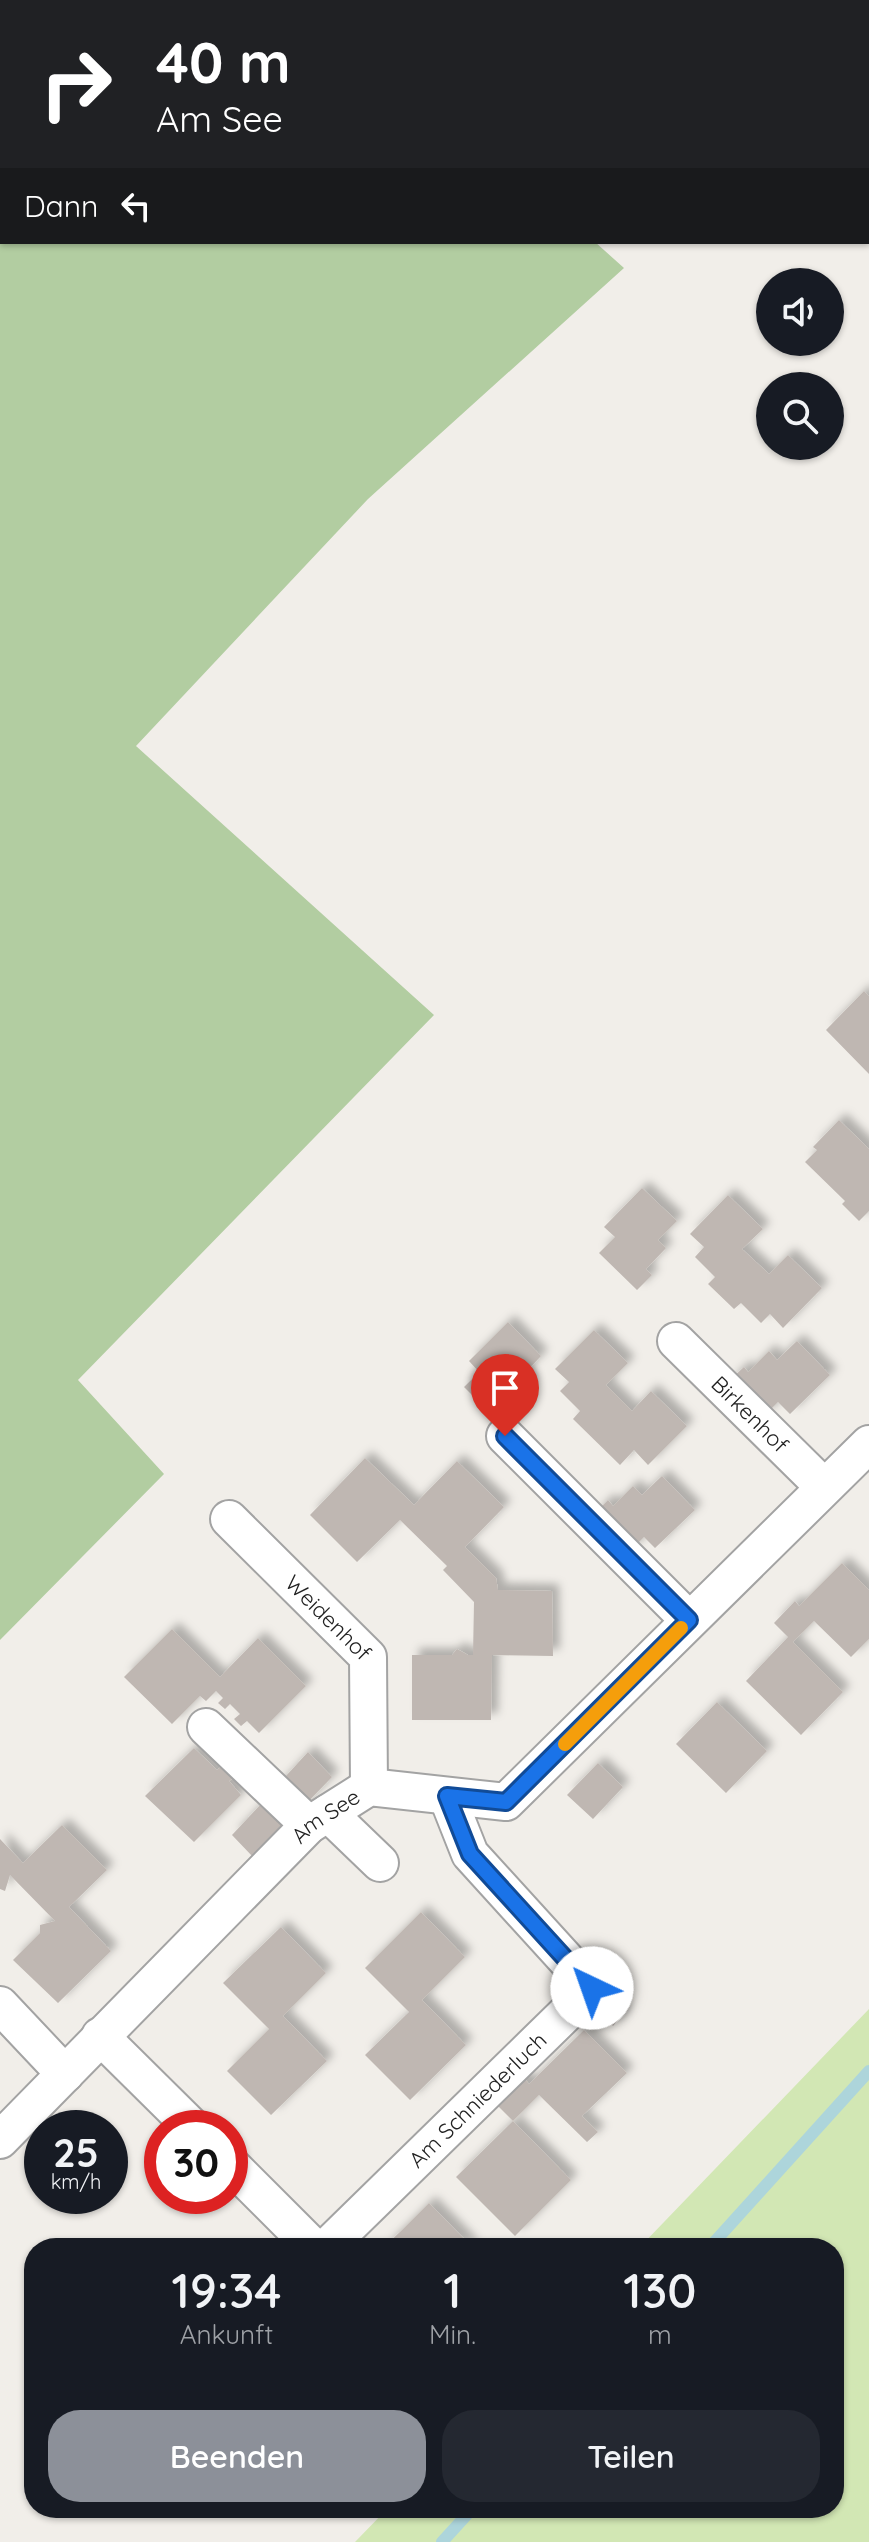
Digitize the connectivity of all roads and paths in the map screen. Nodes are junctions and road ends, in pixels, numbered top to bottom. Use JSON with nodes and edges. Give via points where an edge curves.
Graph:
{"nodes":[{"id":1,"x":676,"y":1341,"type":"dead end"},
{"id":2,"x":505,"y":1436,"type":"dead end"},
{"id":3,"x":869,"y":1444,"type":"edge"},
{"id":4,"x":824,"y":1487,"type":"junction"},
{"id":5,"x":229,"y":1519,"type":"dead end"},
{"id":6,"x":689,"y":1620,"type":"junction"},
{"id":7,"x":206,"y":1727,"type":"dead end"},
{"id":8,"x":369,"y":1787,"type":"junction"},
{"id":9,"x":447,"y":1796,"type":"junction"},
{"id":10,"x":318,"y":1819,"type":"junction"},
{"id":11,"x":380,"y":1863,"type":"dead end"},
{"id":12,"x":0,"y":2005,"type":"edge"},
{"id":13,"x":100,"y":2036,"type":"junction"},
{"id":14,"x":65,"y":2074,"type":"junction"},
{"id":15,"x":175,"y":2110,"type":"edge"},
{"id":16,"x":0,"y":2140,"type":"edge"},
{"id":17,"x":248,"y":2182,"type":"edge"},
{"id":18,"x":304,"y":2238,"type":"edge"},
{"id":19,"x":336,"y":2238,"type":"edge"}],
"edges":[{"from":1,"to":4,"type":"street","name":"Birkenhof"},
{"from":2,"to":6,"type":"street"},
{"from":3,"to":4,"type":"street","name":"Am See"},
{"from":4,"to":6,"type":"street","name":"Am See"},
{"from":5,"to":8,"type":"street","name":"Weidenhof","via":[[368,1657]]},
{"from":6,"to":9,"type":"street","name":"Am See","via":[[506,1802]]},
{"from":7,"to":10,"type":"street"},
{"from":8,"to":9,"type":"street","name":"Am See"},
{"from":8,"to":10,"type":"street","name":"Am See"},
{"from":9,"to":19,"type":"street","name":"Am Schniederluch","via":[[470,1854],[592,1988]]},
{"from":10,"to":11,"type":"street"},
{"from":10,"to":13,"type":"street","name":"Am See"},
{"from":12,"to":14,"type":"street"},
{"from":13,"to":14,"type":"street","name":"Am See"},
{"from":13,"to":15,"type":"street"},
{"from":14,"to":16,"type":"street","name":"Am See"},
{"from":17,"to":18,"type":"street"}]}
